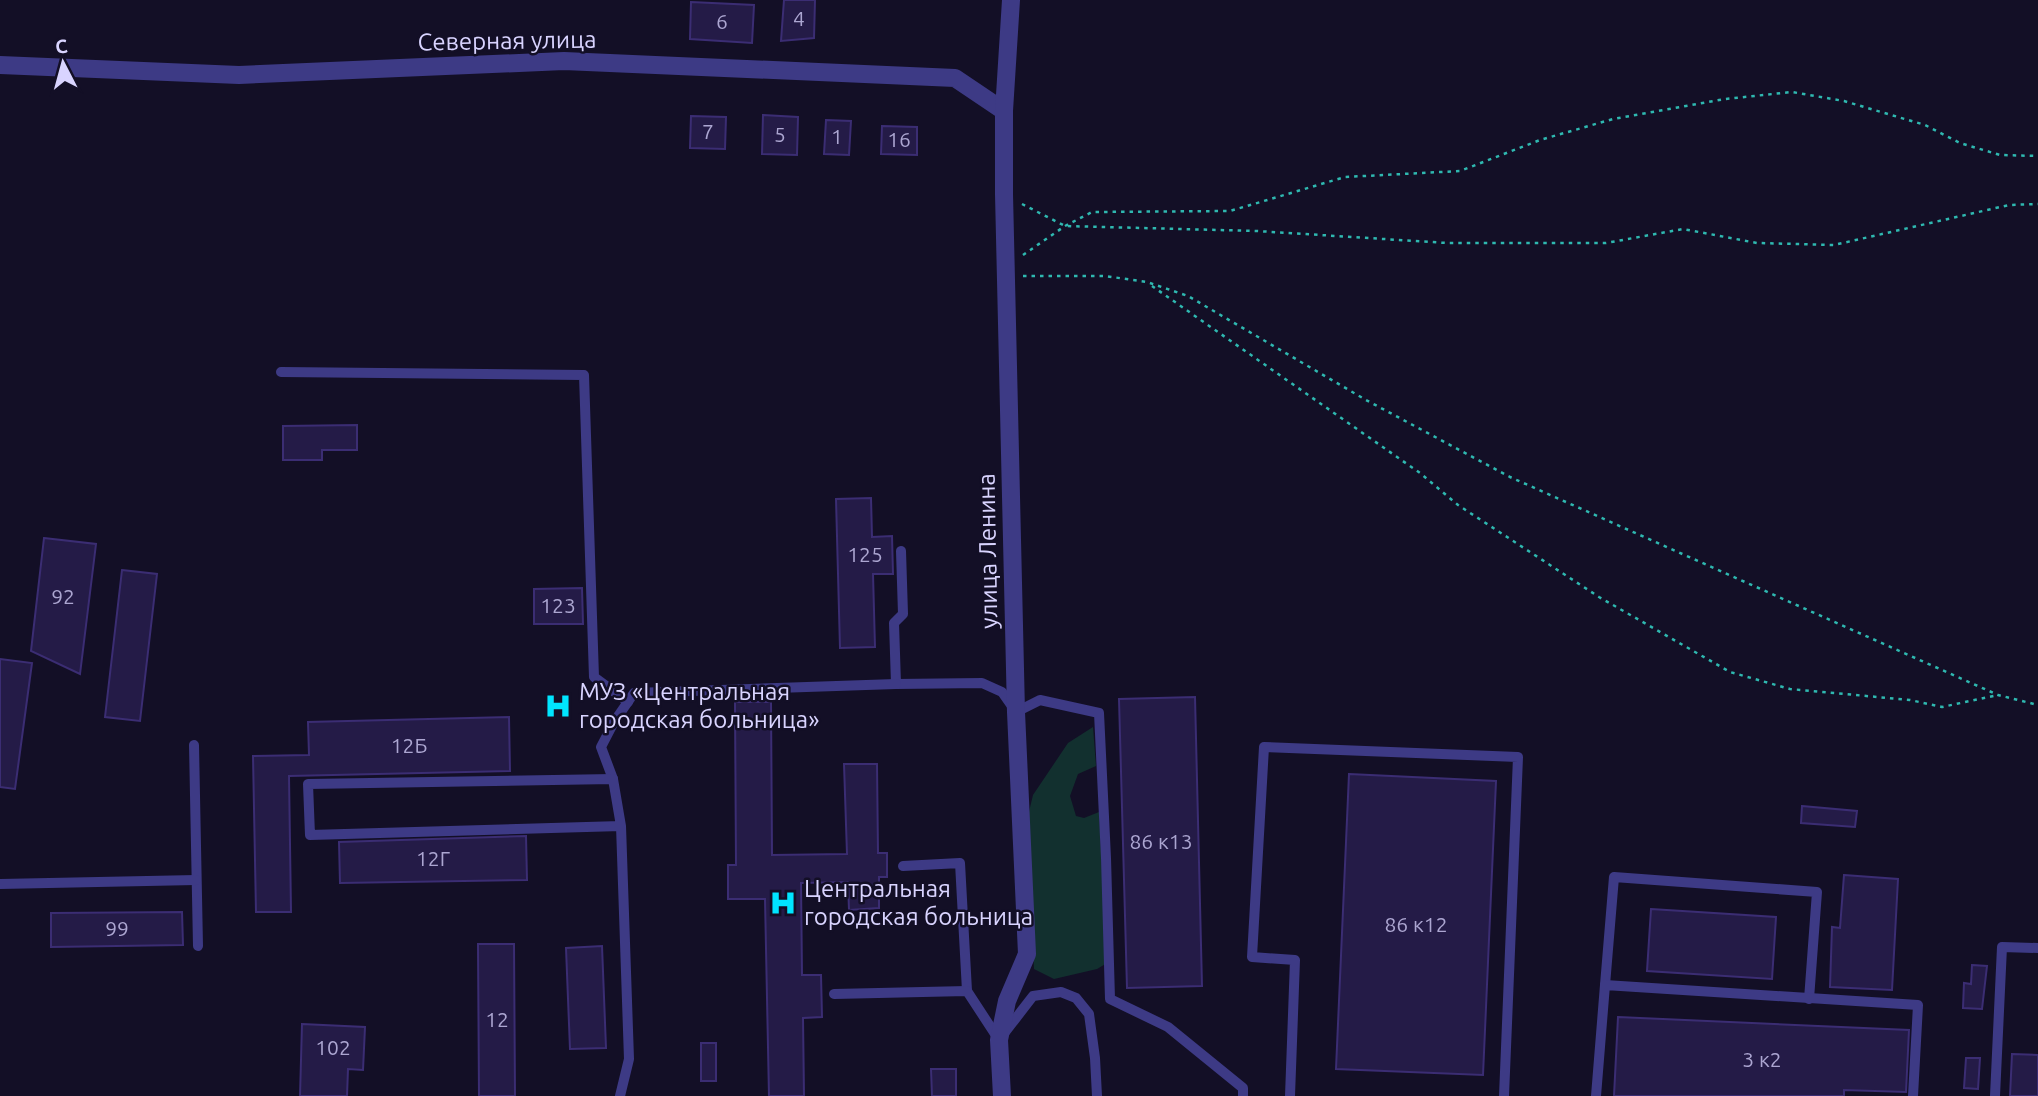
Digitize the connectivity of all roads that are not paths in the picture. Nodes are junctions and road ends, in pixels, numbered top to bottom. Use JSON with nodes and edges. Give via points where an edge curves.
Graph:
{"nodes":[{"id":1,"x":1011,"y":0,"type":"edge"},
{"id":2,"x":0,"y":65,"type":"edge"},
{"id":3,"x":1004,"y":111,"type":"junction"},
{"id":4,"x":281,"y":372,"type":"dead end"},
{"id":5,"x":901,"y":551,"type":"dead end"},
{"id":6,"x":896,"y":684,"type":"junction"},
{"id":7,"x":628,"y":702,"type":"junction"},
{"id":8,"x":1016,"y":712,"type":"junction"},
{"id":9,"x":194,"y":745,"type":"dead end"},
{"id":10,"x":612,"y":779,"type":"junction"},
{"id":11,"x":621,"y":826,"type":"junction"},
{"id":12,"x":902,"y":866,"type":"dead end"},
{"id":13,"x":196,"y":880,"type":"junction"},
{"id":14,"x":0,"y":884,"type":"edge"},
{"id":15,"x":198,"y":946,"type":"dead end"},
{"id":16,"x":2038,"y":948,"type":"edge"},
{"id":17,"x":1605,"y":985,"type":"junction"},
{"id":18,"x":967,"y":991,"type":"junction"},
{"id":19,"x":834,"y":994,"type":"dead end"},
{"id":20,"x":1810,"y":999,"type":"junction"},
{"id":21,"x":999,"y":1040,"type":"junction"},
{"id":22,"x":620,"y":1096,"type":"edge"},
{"id":23,"x":1002,"y":1096,"type":"edge"},
{"id":24,"x":1097,"y":1096,"type":"edge"},
{"id":25,"x":1243,"y":1096,"type":"edge"},
{"id":26,"x":1290,"y":1096,"type":"edge"},
{"id":27,"x":1504,"y":1096,"type":"edge"},
{"id":28,"x":1596,"y":1096,"type":"edge"},
{"id":29,"x":1913,"y":1096,"type":"edge"},
{"id":30,"x":1995,"y":1096,"type":"edge"}],
"edges":[{"from":1,"to":3,"type":"street","name":"улица Ленина"},
{"from":2,"to":3,"type":"street","name":"Северная улица","via":[[239,75],[564,61],[955,78]]},
{"from":3,"to":8,"type":"street","name":"улица Ленина"},
{"from":4,"to":7,"type":"lane","via":[[584,375],[594,677]]},
{"from":5,"to":6,"type":"lane","via":[[903,614],[894,623]]},
{"from":6,"to":7,"type":"lane","via":[[635,693]]},
{"from":6,"to":8,"type":"lane","via":[[982,683],[1002,692]]},
{"from":7,"to":10,"type":"lane","via":[[601,747]]},
{"from":8,"to":21,"type":"street","name":"улица Ленина","via":[[1027,954],[1007,1001]]},
{"from":8,"to":25,"type":"lane","via":[[1040,700],[1098,713],[1110,999],[1168,1027],[1243,1087]]},
{"from":9,"to":13,"type":"lane"},
{"from":10,"to":11,"type":"lane"},
{"from":10,"to":11,"type":"lane","via":[[308,784],[310,835]]},
{"from":11,"to":22,"type":"lane","via":[[629,1059]]},
{"from":12,"to":18,"type":"lane","via":[[960,863]]},
{"from":13,"to":14,"type":"lane"},
{"from":13,"to":15,"type":"lane"},
{"from":16,"to":30,"type":"lane","via":[[2001,947]]},
{"from":17,"to":20,"type":"lane"},
{"from":17,"to":20,"type":"lane","via":[[1614,877],[1817,892]]},
{"from":17,"to":28,"type":"lane"},
{"from":18,"to":19,"type":"lane"},
{"from":18,"to":21,"type":"lane"},
{"from":20,"to":29,"type":"lane","via":[[1918,1006]]},
{"from":21,"to":23,"type":"street","name":"улица Ленина"},
{"from":21,"to":24,"type":"lane","via":[[1033,996],[1061,992],[1076,998],[1089,1014]]},
{"from":26,"to":27,"type":"lane","via":[[1295,960],[1252,957],[1264,747],[1518,758]]}]}
